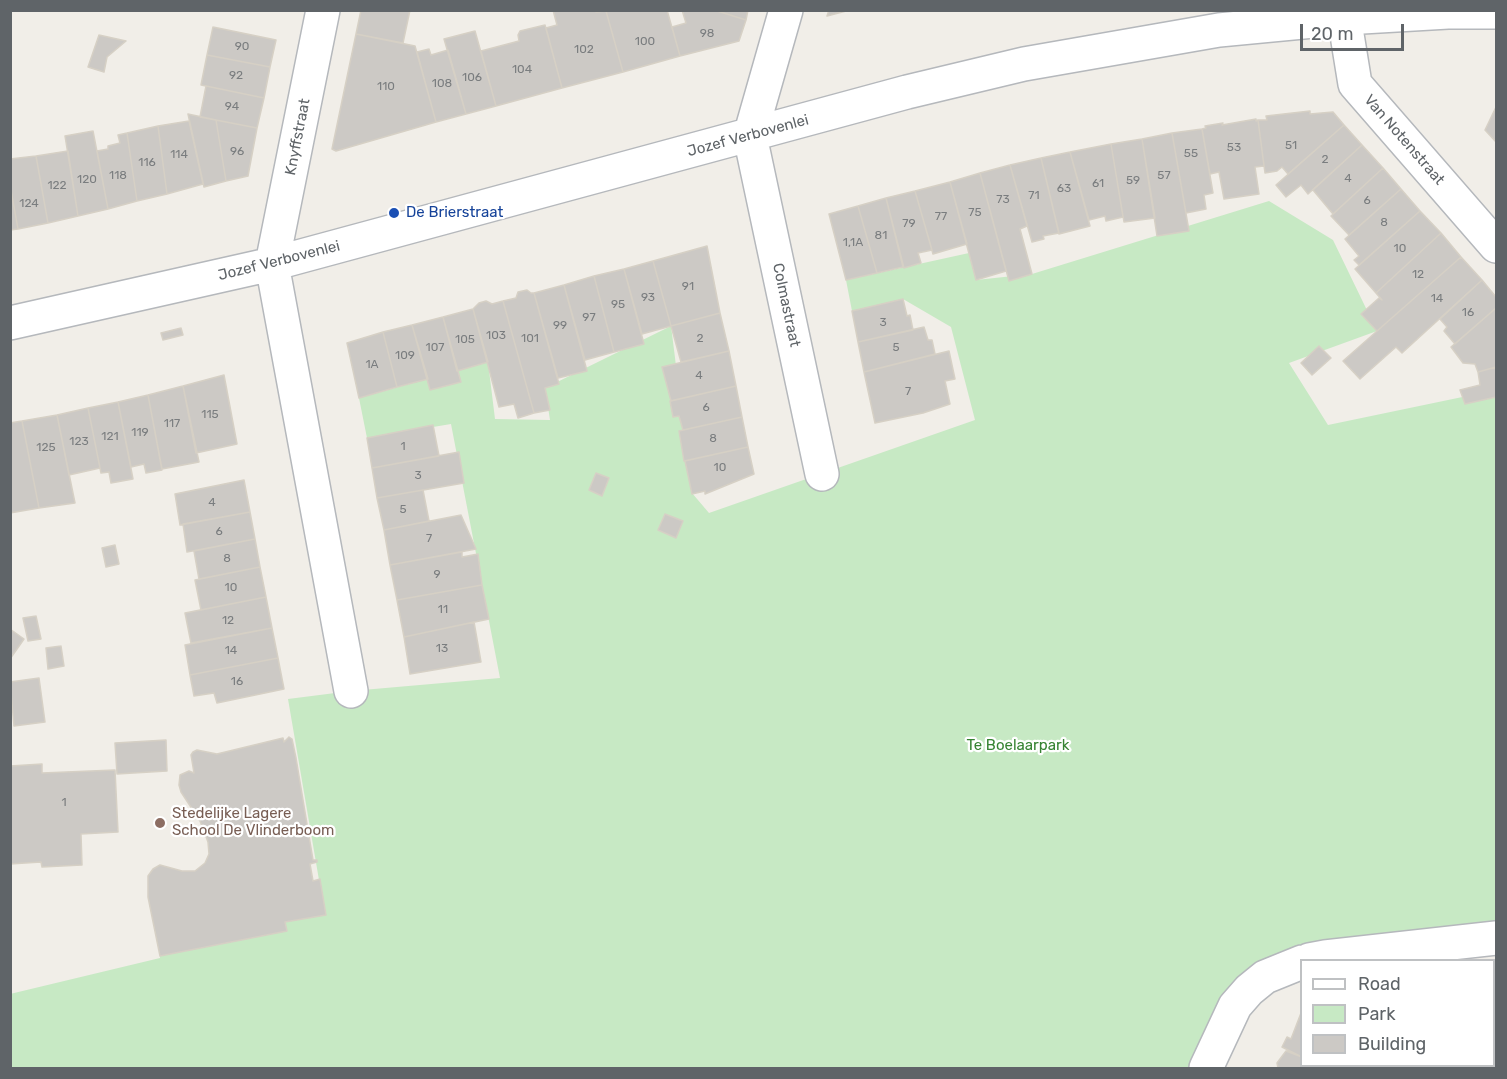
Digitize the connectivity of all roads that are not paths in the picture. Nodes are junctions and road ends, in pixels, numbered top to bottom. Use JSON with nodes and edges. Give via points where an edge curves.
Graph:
{"nodes":[{"id":1,"x":323,"y":10,"type":"edge"},
{"id":2,"x":786,"y":10,"type":"edge"},
{"id":3,"x":1497,"y":12,"type":"edge"},
{"id":4,"x":1344,"y":14,"type":"edge"},
{"id":5,"x":750,"y":136,"type":"junction"},
{"id":6,"x":1497,"y":246,"type":"edge"},
{"id":7,"x":272,"y":264,"type":"junction"},
{"id":8,"x":10,"y":323,"type":"edge"},
{"id":9,"x":822,"y":474,"type":"dead end"},
{"id":10,"x":351,"y":691,"type":"dead end"},
{"id":11,"x":1497,"y":938,"type":"edge"},
{"id":12,"x":1315,"y":959,"type":"edge"},
{"id":13,"x":1300,"y":963,"type":"edge"},
{"id":14,"x":1206,"y":1068,"type":"edge"}],
"edges":[{"from":1,"to":7,"type":"street","name":"Knyffstraat"},
{"from":2,"to":5,"type":"street"},
{"from":3,"to":4,"type":"street","name":"Jozef Verbovenlei"},
{"from":4,"to":5,"type":"street","name":"Jozef Verbovenlei","via":[[1219,30],[1024,64]]},
{"from":4,"to":6,"type":"street","name":"Van Notenstraat","via":[[1355,84]]},
{"from":5,"to":7,"type":"street","name":"Jozef Verbovenlei"},
{"from":5,"to":9,"type":"street","name":"Colmastraat"},
{"from":7,"to":8,"type":"street","name":"Jozef Verbovenlei"},
{"from":7,"to":10,"type":"street"},
{"from":11,"to":12,"type":"street"},
{"from":13,"to":14,"type":"street","via":[[1265,977],[1249,990],[1235,1006]]}]}
